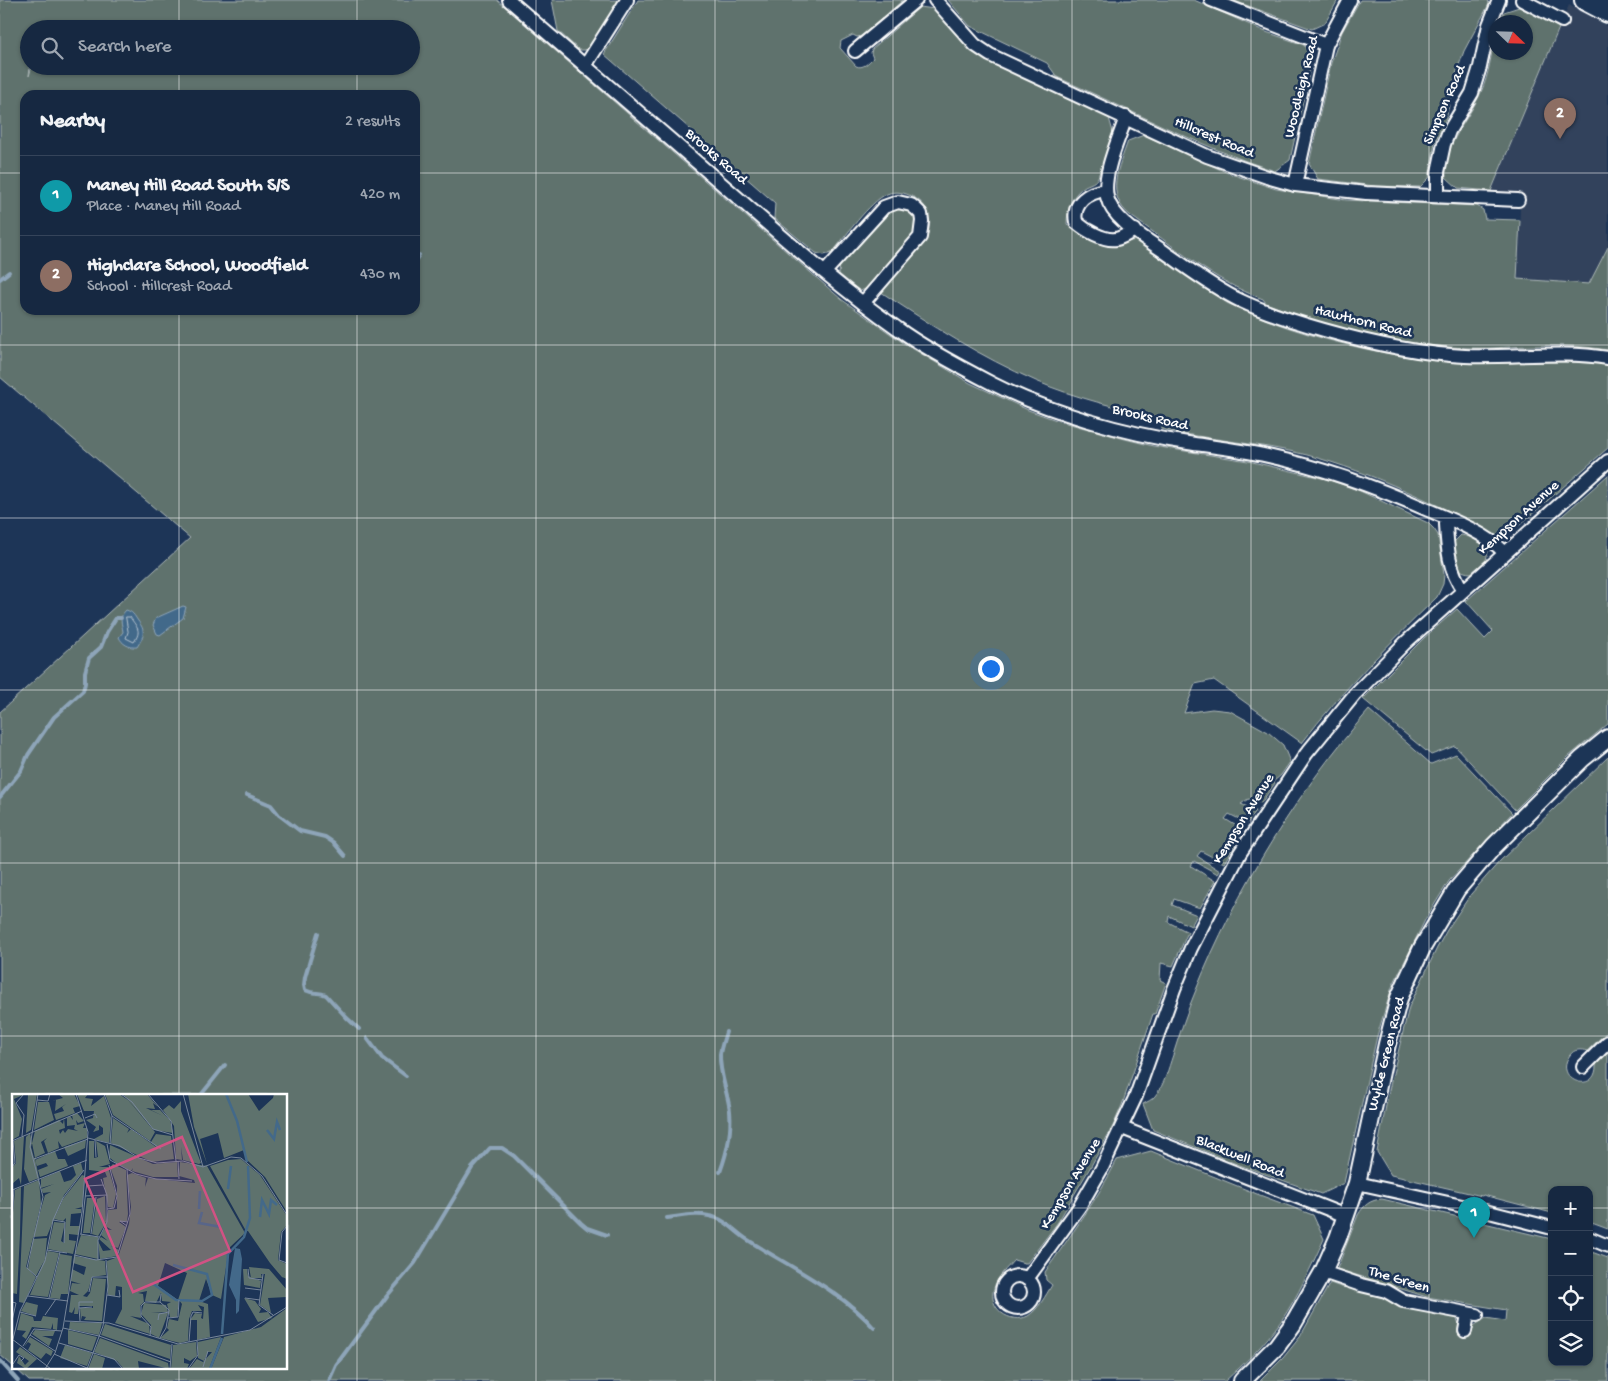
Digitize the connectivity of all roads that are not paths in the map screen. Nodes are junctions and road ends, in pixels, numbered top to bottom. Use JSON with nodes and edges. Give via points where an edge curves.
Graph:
{"nodes":[{"id":1,"x":509,"y":0,"type":"edge"},
{"id":2,"x":628,"y":0,"type":"edge"},
{"id":3,"x":916,"y":0,"type":"edge"},
{"id":4,"x":935,"y":0,"type":"edge"},
{"id":5,"x":1211,"y":0,"type":"edge"},
{"id":6,"x":1350,"y":0,"type":"edge"},
{"id":7,"x":1499,"y":0,"type":"edge"},
{"id":8,"x":1522,"y":0,"type":"edge"},
{"id":9,"x":1585,"y":0,"type":"edge"},
{"id":10,"x":1608,"y":12,"type":"edge"},
{"id":11,"x":1562,"y":21,"type":"dead end"},
{"id":12,"x":1326,"y":45,"type":"junction"},
{"id":13,"x":855,"y":51,"type":"dead end"},
{"id":14,"x":585,"y":66,"type":"junction"},
{"id":15,"x":1126,"y":117,"type":"junction"},
{"id":16,"x":1295,"y":185,"type":"junction"},
{"id":17,"x":1106,"y":190,"type":"junction"},
{"id":18,"x":1438,"y":196,"type":"junction"},
{"id":19,"x":1518,"y":200,"type":"dead end"},
{"id":20,"x":1135,"y":230,"type":"junction"},
{"id":21,"x":824,"y":272,"type":"junction"},
{"id":22,"x":863,"y":302,"type":"junction"},
{"id":23,"x":1608,"y":358,"type":"edge"},
{"id":24,"x":1608,"y":461,"type":"edge"},
{"id":25,"x":1448,"y":519,"type":"junction"},
{"id":26,"x":1504,"y":552,"type":"junction"},
{"id":27,"x":1463,"y":590,"type":"junction"},
{"id":28,"x":1608,"y":738,"type":"edge"},
{"id":29,"x":1608,"y":1042,"type":"edge"},
{"id":30,"x":1583,"y":1066,"type":"dead end"},
{"id":31,"x":1122,"y":1128,"type":"junction"},
{"id":32,"x":1356,"y":1183,"type":"junction"},
{"id":33,"x":1346,"y":1216,"type":"junction"},
{"id":34,"x":1548,"y":1227,"type":"edge"},
{"id":35,"x":1593,"y":1240,"type":"edge"},
{"id":36,"x":1608,"y":1246,"type":"edge"},
{"id":37,"x":1323,"y":1272,"type":"junction"},
{"id":38,"x":1028,"y":1279,"type":"dead end"},
{"id":39,"x":1465,"y":1331,"type":"dead end"},
{"id":40,"x":1242,"y":1381,"type":"edge"}],
"edges":[{"from":1,"to":14,"type":"street","name":"Brooks Road"},
{"from":2,"to":14,"type":"street"},
{"from":3,"to":13,"type":"street"},
{"from":4,"to":15,"type":"street","name":"Hillcrest Road","via":[[975,45]]},
{"from":5,"to":12,"type":"street"},
{"from":6,"to":12,"type":"street","name":"Woodleigh Road"},
{"from":7,"to":18,"type":"street","name":"Simpson Road","via":[[1489,25],[1472,93],[1444,144],[1438,172]]},
{"from":8,"to":11,"type":"street"},
{"from":9,"to":10,"type":"main road"},
{"from":12,"to":16,"type":"street","name":"Woodleigh Road"},
{"from":14,"to":21,"type":"street","name":"Brooks Road"},
{"from":15,"to":16,"type":"street","name":"Hillcrest Road","via":[[1207,156]]},
{"from":15,"to":17,"type":"street"},
{"from":16,"to":18,"type":"street","name":"Hillcrest Road","via":[[1366,193]]},
{"from":17,"to":20,"type":"street","name":"Hawthorn Road","via":[[1110,206]]},
{"from":17,"to":20,"type":"street","via":[[1085,197],[1078,205],[1076,222],[1108,239],[1117,239]]},
{"from":18,"to":19,"type":"street","name":"Hillcrest Road"},
{"from":20,"to":23,"type":"street","name":"Hawthorn Road","via":[[1238,300],[1293,321],[1370,343],[1465,356]]},
{"from":21,"to":22,"type":"street","name":"Brooks Road"},
{"from":21,"to":22,"type":"street","via":[[884,206],[898,202],[911,204],[922,221],[920,237]]},
{"from":22,"to":25,"type":"street","name":"Brooks Road","via":[[899,330],[993,384],[1026,399],[1144,435],[1230,448],[1308,465],[1358,481]]},
{"from":24,"to":26,"type":"street","name":"Kempson Avenue"},
{"from":25,"to":26,"type":"street","name":"Brooks Road"},
{"from":25,"to":27,"type":"street","via":[[1450,562],[1455,579]]},
{"from":26,"to":27,"type":"street","name":"Kempson Avenue"},
{"from":27,"to":31,"type":"street","name":"Kempson Avenue","via":[[1355,694],[1306,754],[1245,845],[1191,948]]},
{"from":28,"to":32,"type":"street","name":"Wylde Green Road","via":[[1582,758],[1494,846],[1457,889],[1422,948],[1399,998]]},
{"from":29,"to":30,"type":"street"},
{"from":31,"to":33,"type":"street","name":"Blackwell Road"},
{"from":31,"to":38,"type":"street","name":"Kempson Avenue","via":[[1080,1206]]},
{"from":32,"to":33,"type":"street","name":"Wylde Green Road"},
{"from":32,"to":34,"type":"street"},
{"from":33,"to":37,"type":"street","name":"Wylde Green Road"},
{"from":35,"to":36,"type":"street"},
{"from":37,"to":39,"type":"street","name":"The Green","via":[[1386,1291],[1403,1301],[1472,1314]]},
{"from":37,"to":40,"type":"street","name":"Wylde Green Road","via":[[1293,1324]]}]}
